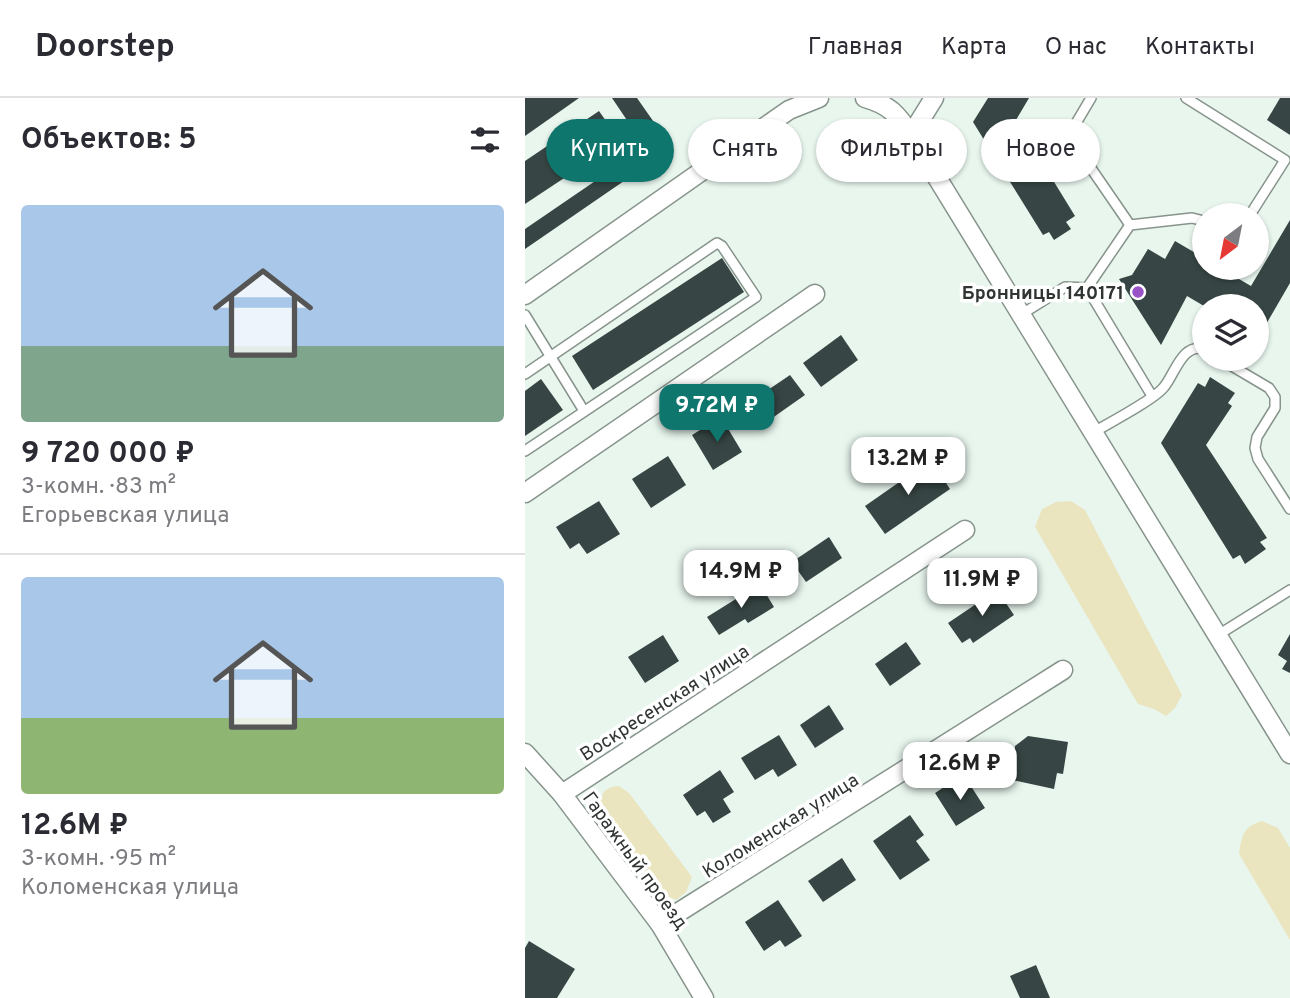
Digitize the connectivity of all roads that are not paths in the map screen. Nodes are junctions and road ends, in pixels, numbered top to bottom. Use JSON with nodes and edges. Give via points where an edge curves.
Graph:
{"nodes":[{"id":1,"x":819,"y":98,"type":"edge"},
{"id":2,"x":865,"y":98,"type":"edge"},
{"id":3,"x":934,"y":98,"type":"edge"},
{"id":4,"x":1091,"y":98,"type":"edge"},
{"id":5,"x":1186,"y":98,"type":"edge"},
{"id":6,"x":795,"y":104,"type":"edge"},
{"id":7,"x":895,"y":106,"type":"edge"},
{"id":8,"x":921,"y":119,"type":"edge"},
{"id":9,"x":1287,"y":161,"type":"edge"},
{"id":10,"x":940,"y":182,"type":"edge"},
{"id":11,"x":1258,"y":203,"type":"edge"},
{"id":12,"x":1192,"y":218,"type":"edge"},
{"id":13,"x":1130,"y":225,"type":"junction"},
{"id":14,"x":1087,"y":288,"type":"junction"},
{"id":15,"x":815,"y":294,"type":"dead end"},
{"id":16,"x":525,"y":295,"type":"edge"},
{"id":17,"x":1022,"y":314,"type":"junction"},
{"id":18,"x":525,"y":315,"type":"edge"},
{"id":19,"x":1192,"y":349,"type":"edge"},
{"id":20,"x":551,"y":355,"type":"junction"},
{"id":21,"x":1240,"y":371,"type":"edge"},
{"id":22,"x":525,"y":374,"type":"edge"},
{"id":23,"x":1152,"y":396,"type":"junction"},
{"id":24,"x":584,"y":411,"type":"junction"},
{"id":25,"x":1094,"y":432,"type":"junction"},
{"id":26,"x":525,"y":450,"type":"edge"},
{"id":27,"x":525,"y":493,"type":"edge"},
{"id":28,"x":1290,"y":509,"type":"edge"},
{"id":29,"x":965,"y":530,"type":"dead end"},
{"id":30,"x":1290,"y":590,"type":"edge"},
{"id":31,"x":1218,"y":635,"type":"junction"},
{"id":32,"x":1063,"y":670,"type":"dead end"},
{"id":33,"x":525,"y":753,"type":"edge"},
{"id":34,"x":1290,"y":754,"type":"edge"},
{"id":35,"x":562,"y":794,"type":"junction"},
{"id":36,"x":660,"y":925,"type":"junction"},
{"id":37,"x":704,"y":998,"type":"edge"}],
"edges":[{"from":1,"to":6,"type":"street"},
{"from":2,"to":7,"type":"street"},
{"from":3,"to":8,"type":"street"},
{"from":4,"to":13,"type":"lane","via":[[1072,131],[1073,142]]},
{"from":5,"to":9,"type":"lane"},
{"from":6,"to":16,"type":"street"},
{"from":9,"to":11,"type":"lane"},
{"from":10,"to":17,"type":"street"},
{"from":12,"to":13,"type":"lane"},
{"from":13,"to":14,"type":"lane"},
{"from":14,"to":17,"type":"lane","via":[[1065,288]]},
{"from":14,"to":23,"type":"lane"},
{"from":15,"to":27,"type":"street"},
{"from":17,"to":25,"type":"street"},
{"from":18,"to":20,"type":"lane"},
{"from":19,"to":23,"type":"lane"},
{"from":20,"to":22,"type":"lane"},
{"from":20,"to":24,"type":"lane"},
{"from":20,"to":24,"type":"lane","via":[[717,243],[755,297]]},
{"from":21,"to":28,"type":"lane","via":[[1269,388],[1275,397],[1275,408],[1255,448]]},
{"from":23,"to":25,"type":"lane"},
{"from":24,"to":26,"type":"lane"},
{"from":25,"to":31,"type":"street"},
{"from":29,"to":35,"type":"street","name":"Воскресенская улица"},
{"from":30,"to":31,"type":"lane"},
{"from":31,"to":34,"type":"street"},
{"from":32,"to":36,"type":"street","name":"Коломенская улица"},
{"from":33,"to":35,"type":"street","name":"Гаражный проезд"},
{"from":35,"to":36,"type":"street","name":"Гаражный проезд"},
{"from":36,"to":37,"type":"street","name":"Гаражный проезд"}]}
